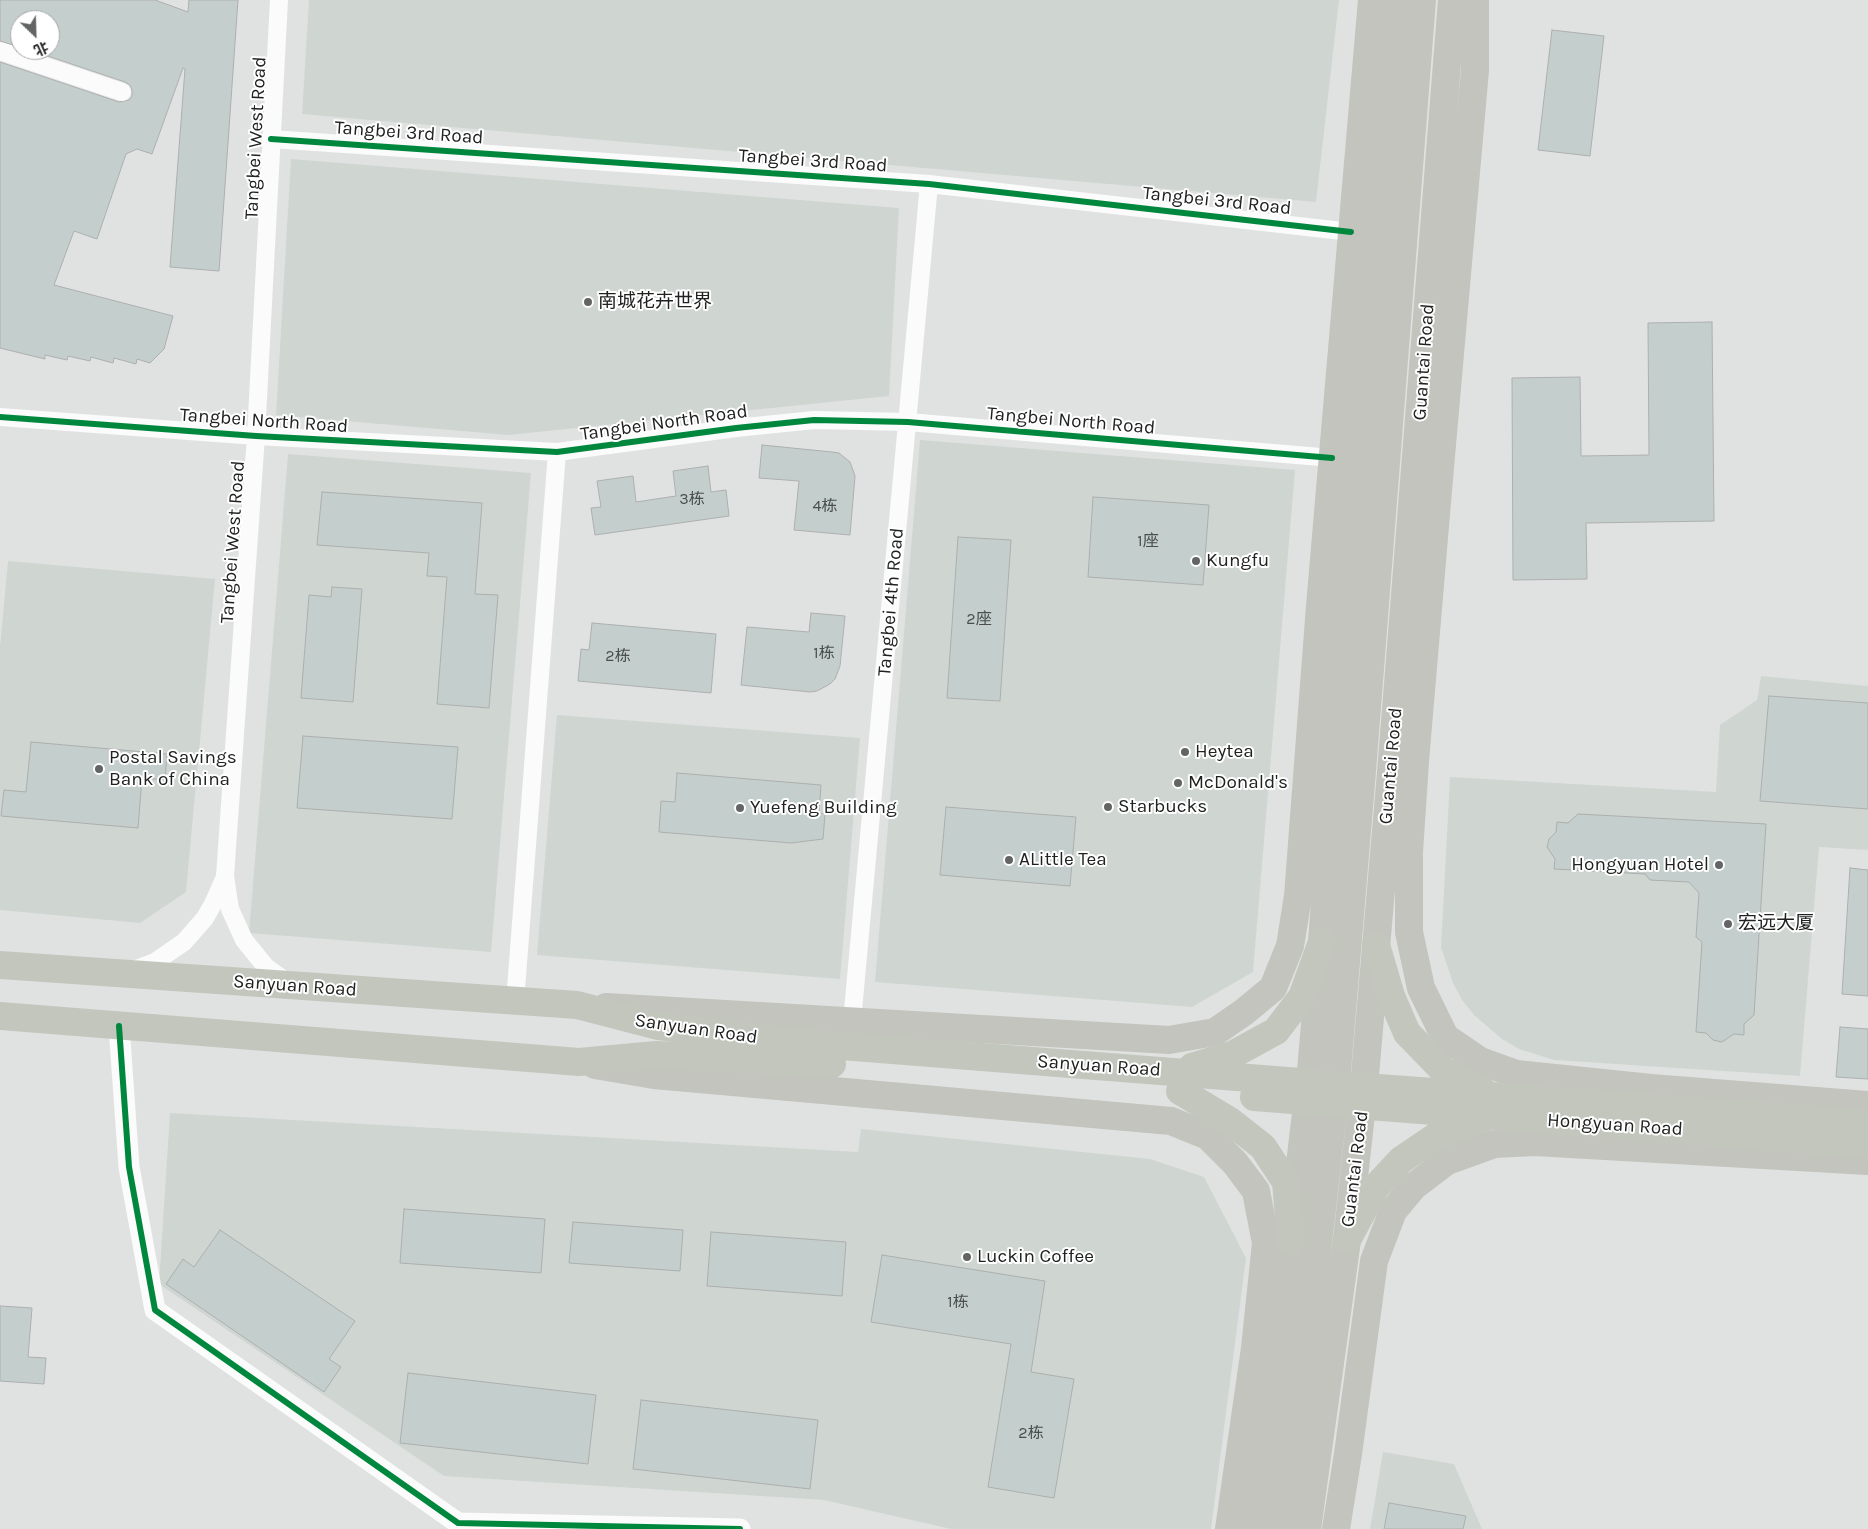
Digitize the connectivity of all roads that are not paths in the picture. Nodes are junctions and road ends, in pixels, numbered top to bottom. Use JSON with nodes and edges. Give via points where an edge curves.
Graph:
{"nodes":[{"id":1,"x":279,"y":0,"type":"edge"},
{"id":2,"x":1372,"y":0,"type":"edge"},
{"id":3,"x":1394,"y":0,"type":"edge"},
{"id":4,"x":1422,"y":0,"type":"edge"},
{"id":5,"x":1452,"y":0,"type":"edge"},
{"id":6,"x":1475,"y":0,"type":"edge"},
{"id":7,"x":0,"y":50,"type":"edge"},
{"id":8,"x":122,"y":92,"type":"dead end"},
{"id":9,"x":271,"y":139,"type":"junction"},
{"id":10,"x":929,"y":184,"type":"junction"},
{"id":11,"x":1351,"y":232,"type":"junction"},
{"id":12,"x":0,"y":417,"type":"edge"},
{"id":13,"x":908,"y":422,"type":"junction"},
{"id":14,"x":256,"y":436,"type":"junction"},
{"id":15,"x":557,"y":452,"type":"junction"},
{"id":16,"x":1332,"y":458,"type":"junction"},
{"id":17,"x":224,"y":876,"type":"junction"},
{"id":18,"x":1322,"y":942,"type":"junction"},
{"id":19,"x":1376,"y":945,"type":"junction"},
{"id":20,"x":0,"y":965,"type":"edge"},
{"id":21,"x":122,"y":974,"type":"junction"},
{"id":22,"x":294,"y":986,"type":"junction"},
{"id":23,"x":515,"y":1002,"type":"junction"},
{"id":24,"x":577,"y":1005,"type":"junction"},
{"id":25,"x":1244,"y":1012,"type":"junction"},
{"id":26,"x":0,"y":1016,"type":"edge"},
{"id":27,"x":852,"y":1021,"type":"junction"},
{"id":28,"x":119,"y":1026,"type":"junction"},
{"id":29,"x":1445,"y":1037,"type":"junction"},
{"id":30,"x":816,"y":1054,"type":"junction"},
{"id":31,"x":579,"y":1062,"type":"junction"},
{"id":32,"x":1178,"y":1082,"type":"junction"},
{"id":33,"x":1308,"y":1092,"type":"junction"},
{"id":34,"x":1363,"y":1097,"type":"junction"},
{"id":35,"x":1868,"y":1105,"type":"edge"},
{"id":36,"x":1491,"y":1106,"type":"junction"},
{"id":37,"x":1868,"y":1124,"type":"edge"},
{"id":38,"x":1868,"y":1144,"type":"edge"},
{"id":39,"x":1868,"y":1161,"type":"edge"},
{"id":40,"x":1235,"y":1163,"type":"junction"},
{"id":41,"x":1413,"y":1187,"type":"junction"},
{"id":42,"x":1291,"y":1240,"type":"junction"},
{"id":43,"x":1347,"y":1240,"type":"junction"},
{"id":44,"x":740,"y":1529,"type":"edge"},
{"id":45,"x":1230,"y":1529,"type":"edge"},
{"id":46,"x":1253,"y":1529,"type":"edge"},
{"id":47,"x":1280,"y":1529,"type":"edge"},
{"id":48,"x":1307,"y":1529,"type":"edge"},
{"id":49,"x":1336,"y":1529,"type":"edge"}],
"edges":[{"from":1,"to":9,"type":"street","name":"Tangbei West Road"},
{"from":2,"to":11,"type":"main road"},
{"from":3,"to":18,"type":"main road"},
{"from":4,"to":47,"type":"main road","via":[[1335,1094]]},
{"from":5,"to":19,"type":"main road","name":"Guantai Road"},
{"from":6,"to":29,"type":"main road","via":[[1475,70],[1409,852],[1409,932],[1421,988]]},
{"from":7,"to":8,"type":"street"},
{"from":9,"to":10,"type":"street","name":"Tangbei 3rd Road"},
{"from":9,"to":14,"type":"street","name":"Tangbei West Road"},
{"from":10,"to":11,"type":"street","name":"Tangbei 3rd Road"},
{"from":10,"to":13,"type":"street","name":"Tangbei 4th Road"},
{"from":11,"to":16,"type":"main road"},
{"from":12,"to":14,"type":"street","name":"Tangbei North Road"},
{"from":13,"to":15,"type":"street","name":"Tangbei North Road","via":[[814,420]]},
{"from":13,"to":16,"type":"street","name":"Tangbei North Road"},
{"from":13,"to":27,"type":"street","name":"Tangbei 4th Road"},
{"from":14,"to":15,"type":"street","name":"Tangbei North Road"},
{"from":14,"to":17,"type":"street","name":"Tangbei West Road"},
{"from":15,"to":23,"type":"street"},
{"from":16,"to":25,"type":"main road","via":[[1298,896],[1290,946],[1273,988]]},
{"from":17,"to":21,"type":"street","via":[[205,918],[184,942],[155,962]]},
{"from":17,"to":22,"type":"street","via":[[230,909],[244,940],[266,967]]},
{"from":18,"to":32,"type":"highway","via":[[1302,997],[1276,1031]]},
{"from":18,"to":33,"type":"main road"},
{"from":19,"to":34,"type":"main road","name":"Guantai Road"},
{"from":19,"to":36,"type":"highway","via":[[1390,996],[1407,1033],[1443,1070]]},
{"from":20,"to":21,"type":"highway","name":"Sanyuan Road"},
{"from":21,"to":22,"type":"highway","name":"Sanyuan Road"},
{"from":22,"to":23,"type":"highway","name":"Sanyuan Road"},
{"from":23,"to":24,"type":"highway","name":"Sanyuan Road"},
{"from":24,"to":27,"type":"main road"},
{"from":24,"to":30,"type":"highway","name":"Sanyuan Road","via":[[658,1026]]},
{"from":25,"to":27,"type":"main road","via":[[1215,1032],[1169,1040]]},
{"from":25,"to":29,"type":"main road","via":[[1275,987],[1312,973],[1351,972],[1389,983],[1414,1000]]},
{"from":25,"to":40,"type":"main road","via":[[1223,1047],[1213,1086],[1218,1126]]},
{"from":26,"to":28,"type":"highway","name":"Sanyuan Road"},
{"from":28,"to":31,"type":"highway","name":"Sanyuan Road"},
{"from":28,"to":44,"type":"street","via":[[129,1167],[155,1310],[458,1523]]},
{"from":29,"to":35,"type":"main road","via":[[1480,1061],[1516,1074]]},
{"from":29,"to":41,"type":"main road","via":[[1457,1076],[1455,1117],[1440,1156]]},
{"from":30,"to":31,"type":"highway","name":"Sanyuan Road","via":[[656,1055]]},
{"from":30,"to":32,"type":"highway","name":"Sanyuan Road"},
{"from":31,"to":40,"type":"main road","via":[[663,1076],[1171,1121],[1208,1136]]},
{"from":32,"to":33,"type":"highway","name":"Sanyuan Road"},
{"from":32,"to":42,"type":"highway","via":[[1263,1147],[1286,1182]]},
{"from":33,"to":34,"type":"highway","name":"Sanyuan Road"},
{"from":33,"to":42,"type":"main road"},
{"from":34,"to":36,"type":"highway","name":"Hongyuan Road"},
{"from":34,"to":43,"type":"main road","name":"Guantai Road"},
{"from":36,"to":37,"type":"highway","name":"Hongyuan Road"},
{"from":36,"to":38,"type":"highway","name":"Hongyuan Road"},
{"from":36,"to":43,"type":"highway","via":[[1401,1160],[1375,1188]]},
{"from":39,"to":41,"type":"main road","via":[[1534,1142],[1494,1144],[1447,1161]]},
{"from":40,"to":41,"type":"main road","via":[[1263,1191],[1299,1209],[1339,1215],[1378,1207]]},
{"from":40,"to":45,"type":"main road","via":[[1256,1191],[1266,1243]]},
{"from":41,"to":49,"type":"main road","via":[[1393,1211],[1374,1261]]},
{"from":42,"to":46,"type":"main road"},
{"from":43,"to":48,"type":"main road","name":"Guantai Road"}]}
